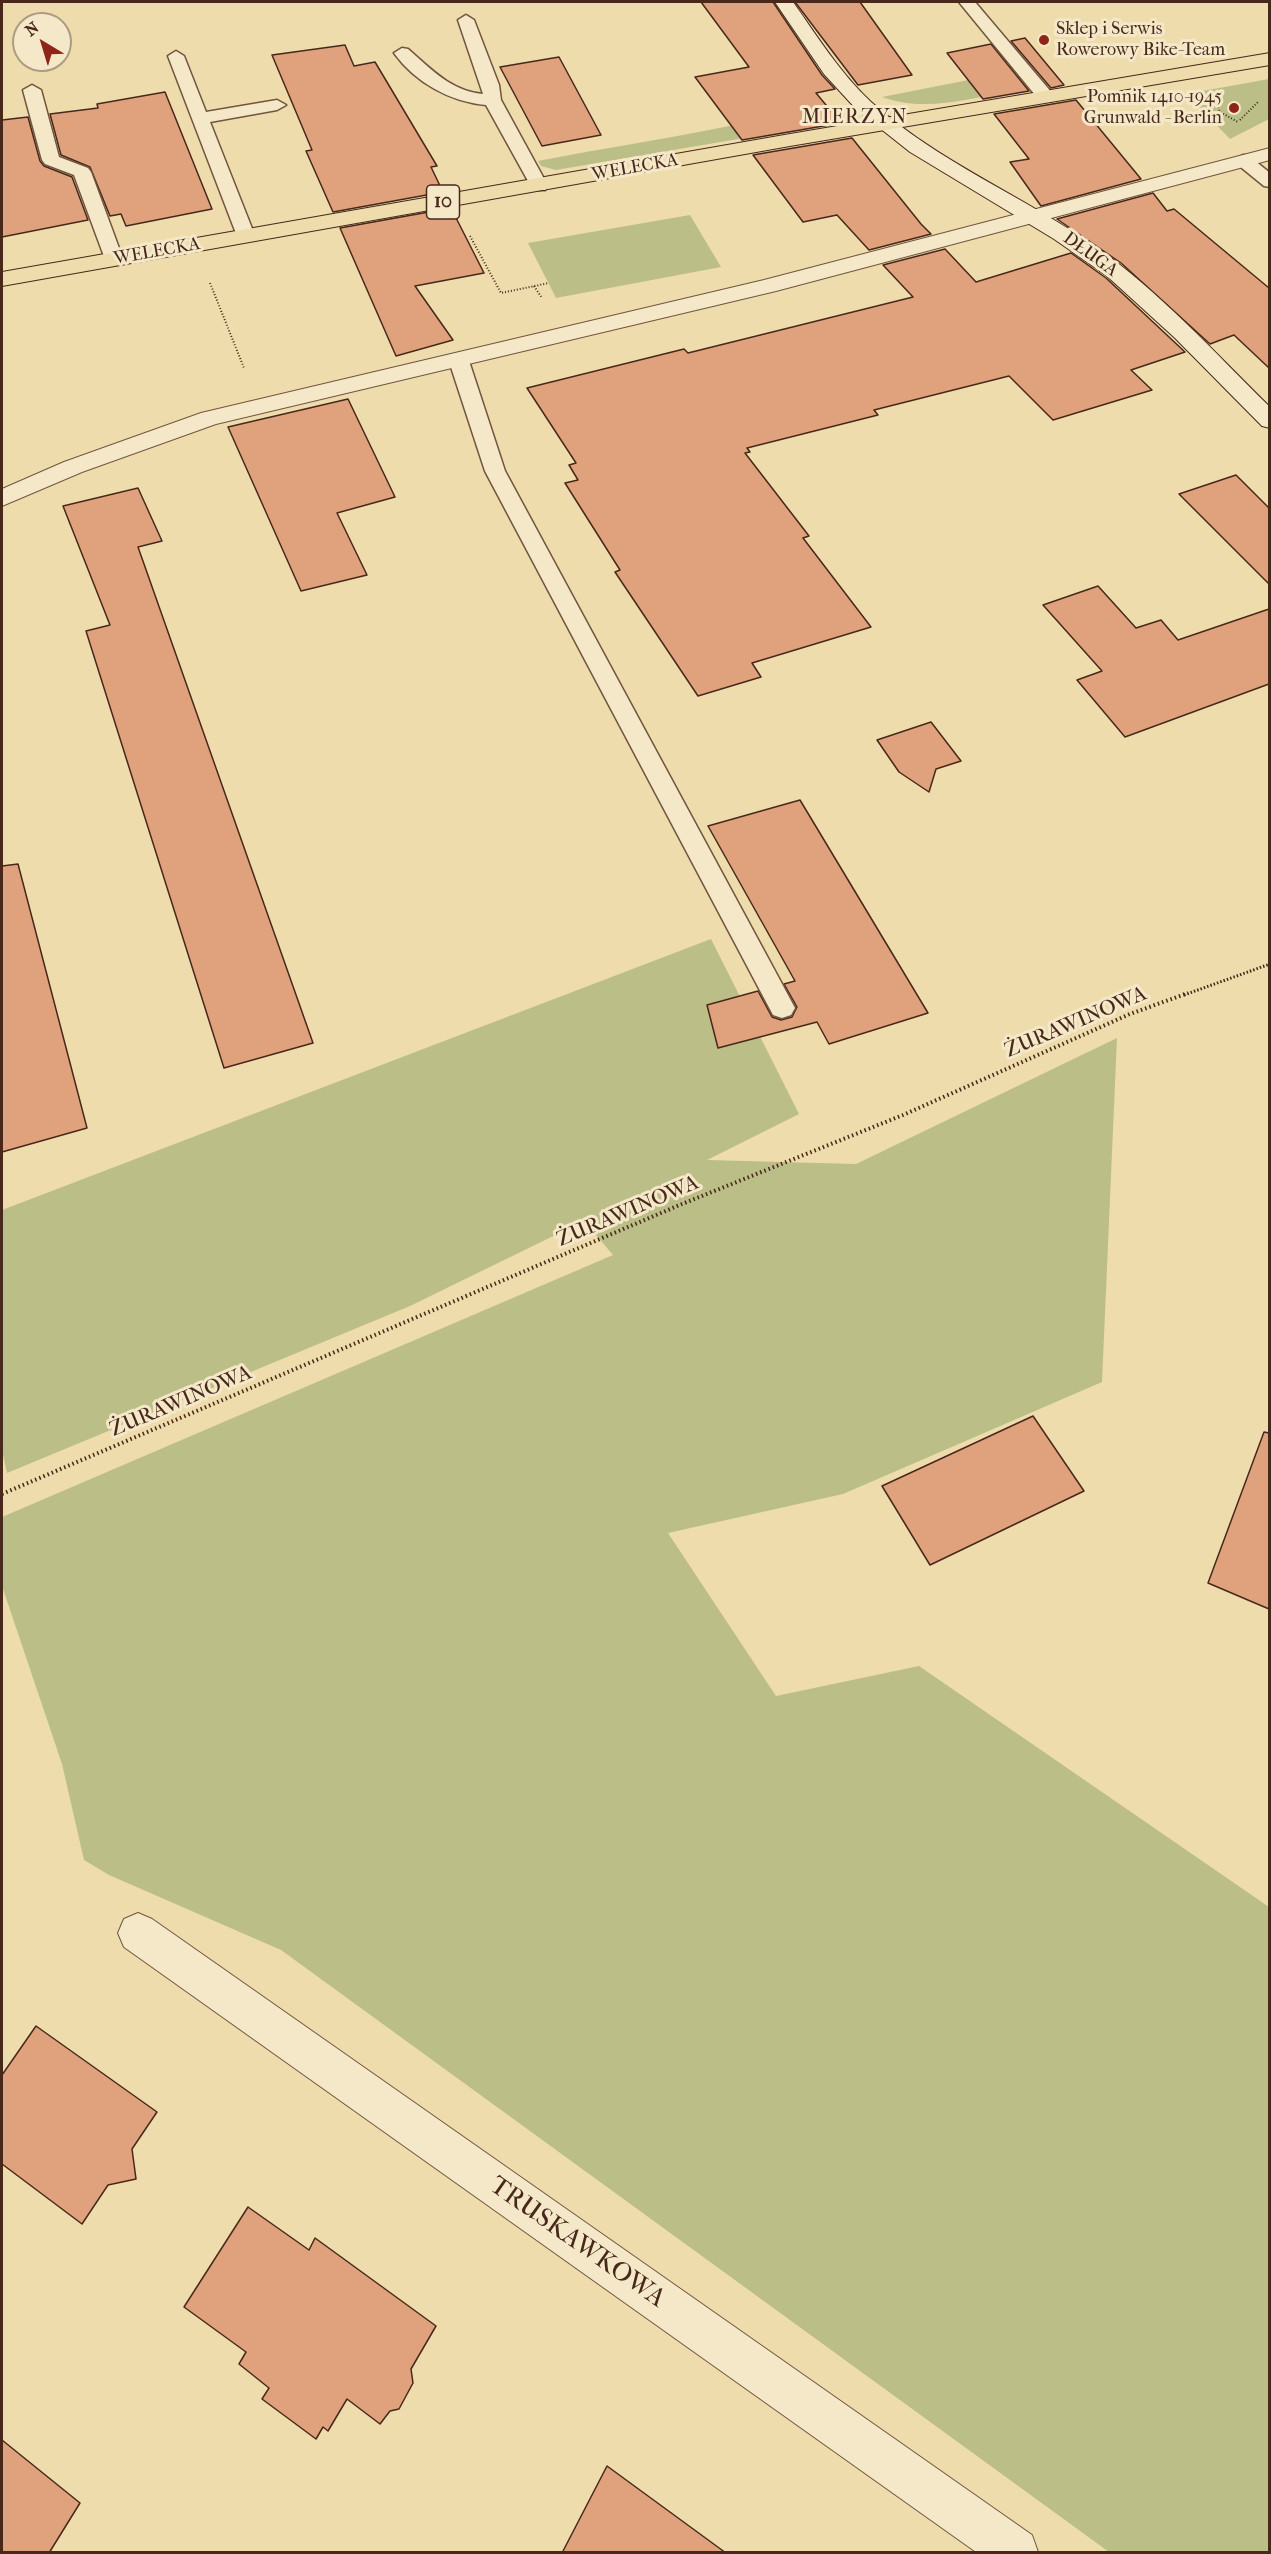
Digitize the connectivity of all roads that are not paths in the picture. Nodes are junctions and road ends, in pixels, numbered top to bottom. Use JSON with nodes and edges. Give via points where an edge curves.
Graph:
{"nodes":[{"id":1,"x":784,"y":2,"type":"edge"},
{"id":2,"x":967,"y":2,"type":"edge"},
{"id":3,"x":466,"y":20,"type":"dead end"},
{"id":4,"x":402,"y":53,"type":"dead end"},
{"id":5,"x":176,"y":56,"type":"dead end"},
{"id":6,"x":1269,"y":59,"type":"edge"},
{"id":7,"x":32,"y":90,"type":"dead end"},
{"id":8,"x":1046,"y":97,"type":"junction"},
{"id":9,"x":492,"y":100,"type":"junction"},
{"id":10,"x":277,"y":105,"type":"dead end"},
{"id":11,"x":200,"y":118,"type":"junction"},
{"id":12,"x":885,"y":124,"type":"junction"},
{"id":13,"x":1269,"y":154,"type":"edge"},
{"id":14,"x":1243,"y":160,"type":"junction"},
{"id":15,"x":1269,"y":182,"type":"edge"},
{"id":16,"x":539,"y":186,"type":"junction"},
{"id":17,"x":1029,"y":215,"type":"junction"},
{"id":18,"x":246,"y":236,"type":"junction"},
{"id":19,"x":114,"y":259,"type":"junction"},
{"id":20,"x":2,"y":279,"type":"edge"},
{"id":21,"x":459,"y":361,"type":"junction"},
{"id":22,"x":1269,"y":421,"type":"edge"},
{"id":23,"x":2,"y":498,"type":"edge"},
{"id":24,"x":782,"y":1008,"type":"dead end"},
{"id":25,"x":138,"y":1933,"type":"dead end"},
{"id":26,"x":1015,"y":2553,"type":"edge"}],
"edges":[{"from":1,"to":12,"type":"street","name":"DŁUGA","via":[[849,91]]},
{"from":2,"to":8,"type":"lane"},
{"from":3,"to":9,"type":"lane"},
{"from":4,"to":9,"type":"lane","via":[[450,93],[465,99]]},
{"from":5,"to":11,"type":"lane"},
{"from":6,"to":8,"type":"main road","name":"WELECKA","number":"10"},
{"from":7,"to":19,"type":"lane","via":[[51,160],[82,172]]},
{"from":8,"to":12,"type":"main road","name":"WELECKA","number":"10"},
{"from":9,"to":16,"type":"lane"},
{"from":10,"to":11,"type":"lane"},
{"from":11,"to":18,"type":"lane"},
{"from":12,"to":16,"type":"main road","name":"WELECKA","number":"10"},
{"from":12,"to":17,"type":"street","name":"DŁUGA","via":[[971,183]]},
{"from":13,"to":14,"type":"street"},
{"from":14,"to":15,"type":"lane"},
{"from":14,"to":17,"type":"street"},
{"from":16,"to":18,"type":"main road","name":"WELECKA","number":"10"},
{"from":17,"to":21,"type":"street","via":[[768,286]]},
{"from":17,"to":22,"type":"street","name":"DŁUGA","via":[[1109,268]]},
{"from":18,"to":19,"type":"main road","name":"WELECKA","number":"10"},
{"from":19,"to":20,"type":"main road","name":"WELECKA","number":"10"},
{"from":21,"to":23,"type":"street","via":[[198,422],[73,467]]},
{"from":21,"to":24,"type":"lane","via":[[495,471]]},
{"from":25,"to":26,"type":"street","name":"TRUSKAWKOWA"}]}
